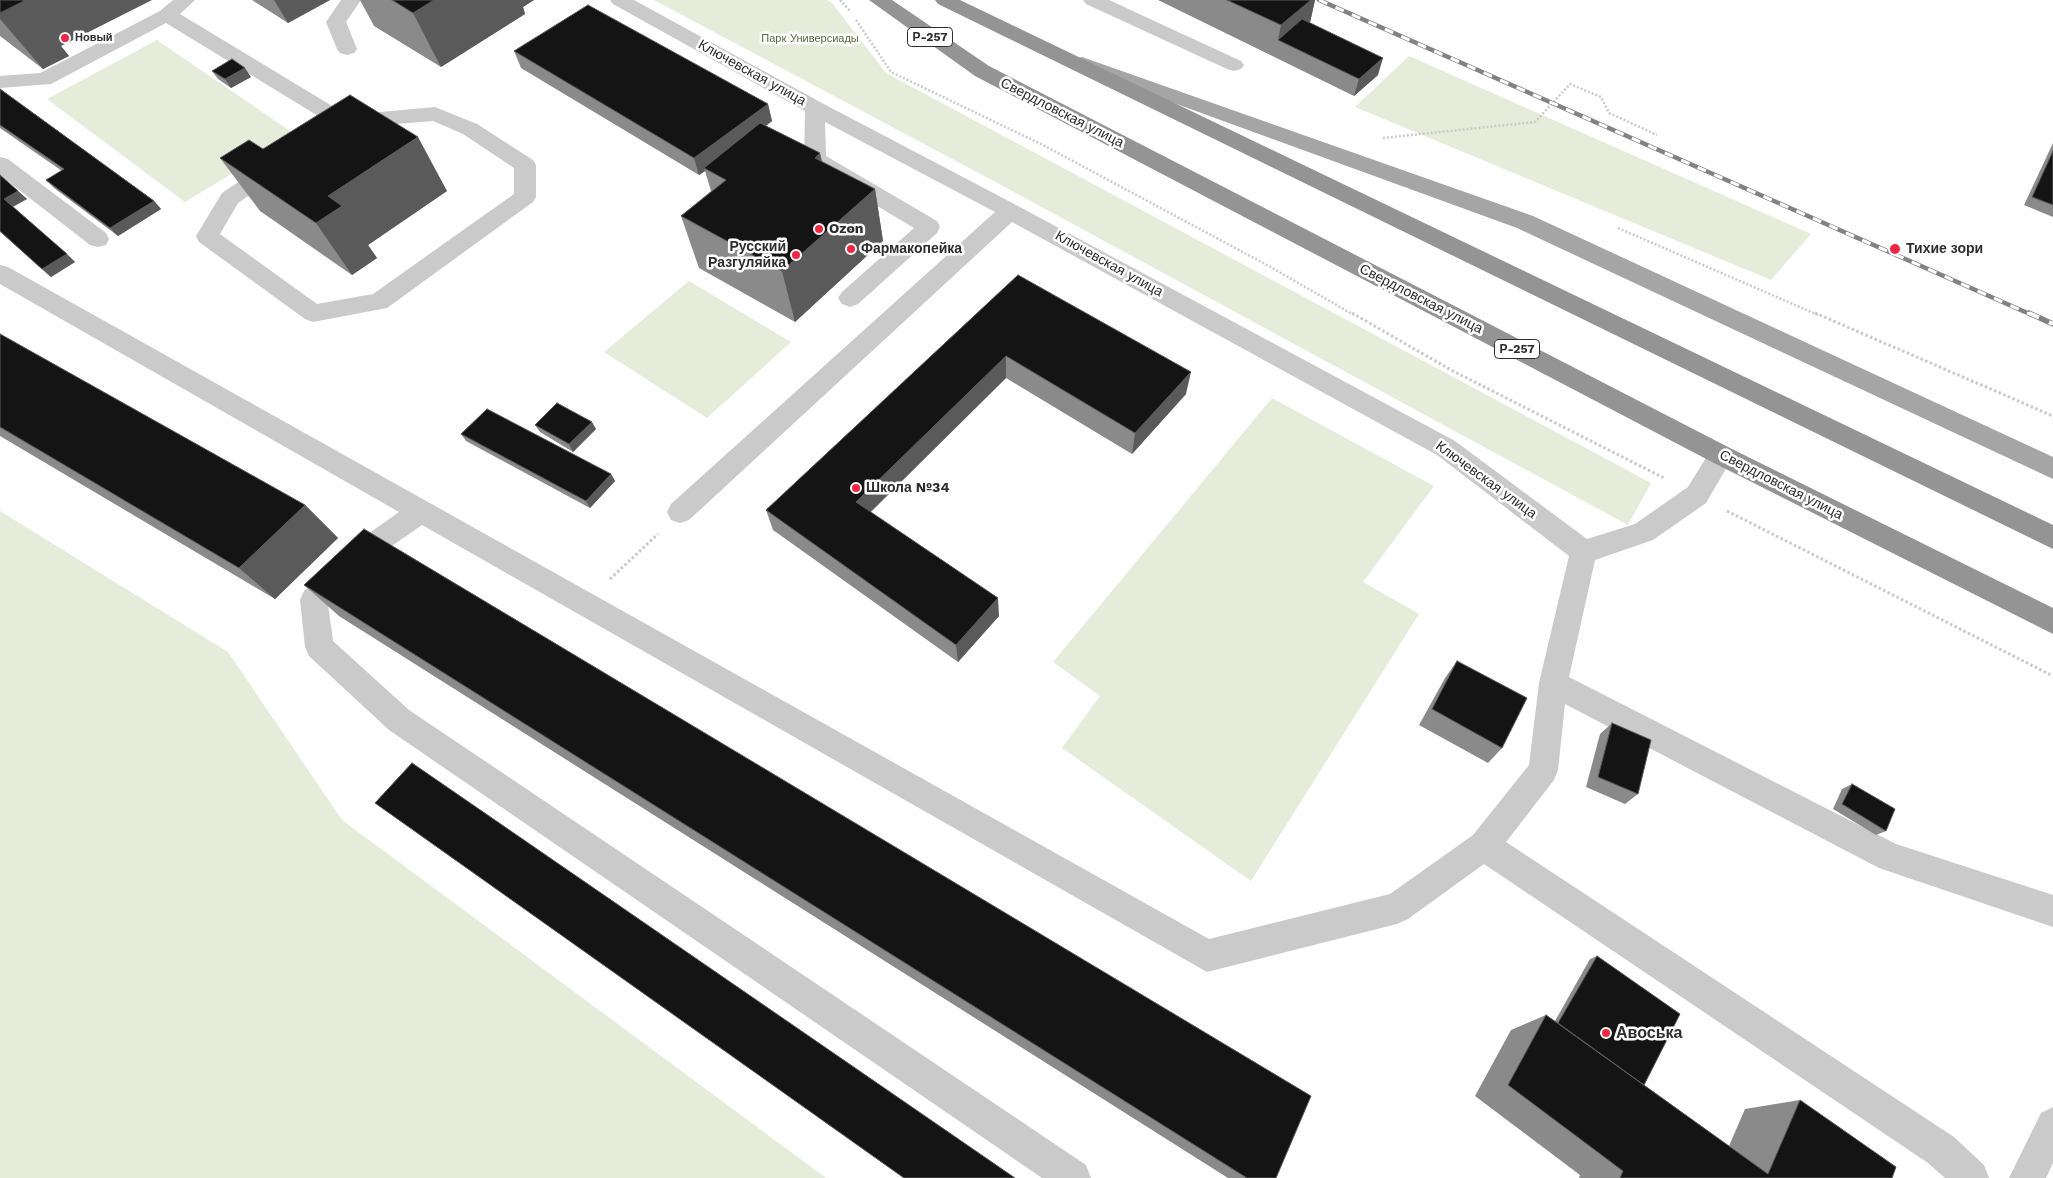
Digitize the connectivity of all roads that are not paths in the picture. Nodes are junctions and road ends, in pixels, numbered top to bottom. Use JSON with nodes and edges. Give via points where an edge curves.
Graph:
{"nodes":[{"id":1,"x":185,"y":0,"type":"edge"},
{"id":2,"x":351,"y":0,"type":"edge"},
{"id":3,"x":620,"y":0,"type":"edge"},
{"id":4,"x":879,"y":0,"type":"edge"},
{"id":5,"x":945,"y":0,"type":"edge"},
{"id":6,"x":1094,"y":0,"type":"edge"},
{"id":7,"x":167,"y":15,"type":"junction"},
{"id":8,"x":347,"y":48,"type":"dead end"},
{"id":9,"x":1046,"y":50,"type":"junction"},
{"id":10,"x":1234,"y":65,"type":"dead end"},
{"id":11,"x":0,"y":82,"type":"edge"},
{"id":12,"x":815,"y":108,"type":"junction"},
{"id":13,"x":343,"y":122,"type":"junction"},
{"id":14,"x":0,"y":164,"type":"edge"},
{"id":15,"x":1010,"y":210,"type":"junction"},
{"id":16,"x":98,"y":238,"type":"dead end"},
{"id":17,"x":0,"y":273,"type":"edge"},
{"id":18,"x":850,"y":298,"type":"dead end"},
{"id":19,"x":1721,"y":455,"type":"junction"},
{"id":20,"x":2053,"y":469,"type":"edge"},
{"id":21,"x":420,"y":512,"type":"junction"},
{"id":22,"x":680,"y":512,"type":"road end"},
{"id":23,"x":2053,"y":538,"type":"edge"},
{"id":24,"x":1583,"y":552,"type":"junction"},
{"id":25,"x":2053,"y":622,"type":"edge"},
{"id":26,"x":1553,"y":683,"type":"junction"},
{"id":27,"x":1484,"y":846,"type":"junction"},
{"id":28,"x":2053,"y":911,"type":"edge"},
{"id":29,"x":2053,"y":1125,"type":"edge"},
{"id":30,"x":1073,"y":1178,"type":"edge"},
{"id":31,"x":1971,"y":1178,"type":"edge"},
{"id":32,"x":2027,"y":1178,"type":"edge"}],
"edges":[{"from":1,"to":7,"type":"street"},
{"from":2,"to":8,"type":"street","via":[[336,22]]},
{"from":3,"to":12,"type":"street","name":"Ключевская улица"},
{"from":4,"to":19,"type":"highway","name":"Свердловская улица","number":"Р-257","via":[[982,71]]},
{"from":5,"to":9,"type":"highway"},
{"from":6,"to":10,"type":"street"},
{"from":7,"to":11,"type":"street","via":[[44,79]]},
{"from":7,"to":13,"type":"street"},
{"from":9,"to":20,"type":"main road","via":[[1525,222]]},
{"from":9,"to":23,"type":"highway"},
{"from":12,"to":15,"type":"street","name":"Ключевская улица"},
{"from":12,"to":18,"type":"street","via":[[815,159],[928,226]]},
{"from":13,"to":13,"type":"street","via":[[435,114],[470,129],[525,165],[525,197],[379,302],[313,312],[207,236],[230,198]]},
{"from":14,"to":16,"type":"street"},
{"from":15,"to":22,"type":"street"},
{"from":15,"to":24,"type":"street","name":"Ключевская улица","via":[[1446,448]]},
{"from":17,"to":21,"type":"street"},
{"from":19,"to":24,"type":"street","via":[[1697,495],[1644,532]]},
{"from":19,"to":25,"type":"highway","name":"Свердловская улица","number":"Р-257"},
{"from":21,"to":27,"type":"street","via":[[1207,956],[1397,908]]},
{"from":21,"to":30,"type":"street","via":[[377,542],[314,600],[319,647],[399,720]]},
{"from":24,"to":26,"type":"street"},
{"from":26,"to":27,"type":"street","via":[[1543,770]]},
{"from":26,"to":28,"type":"street","via":[[1890,857]]},
{"from":27,"to":31,"type":"street","via":[[1933,1144]]},
{"from":29,"to":32,"type":"street"}]}
